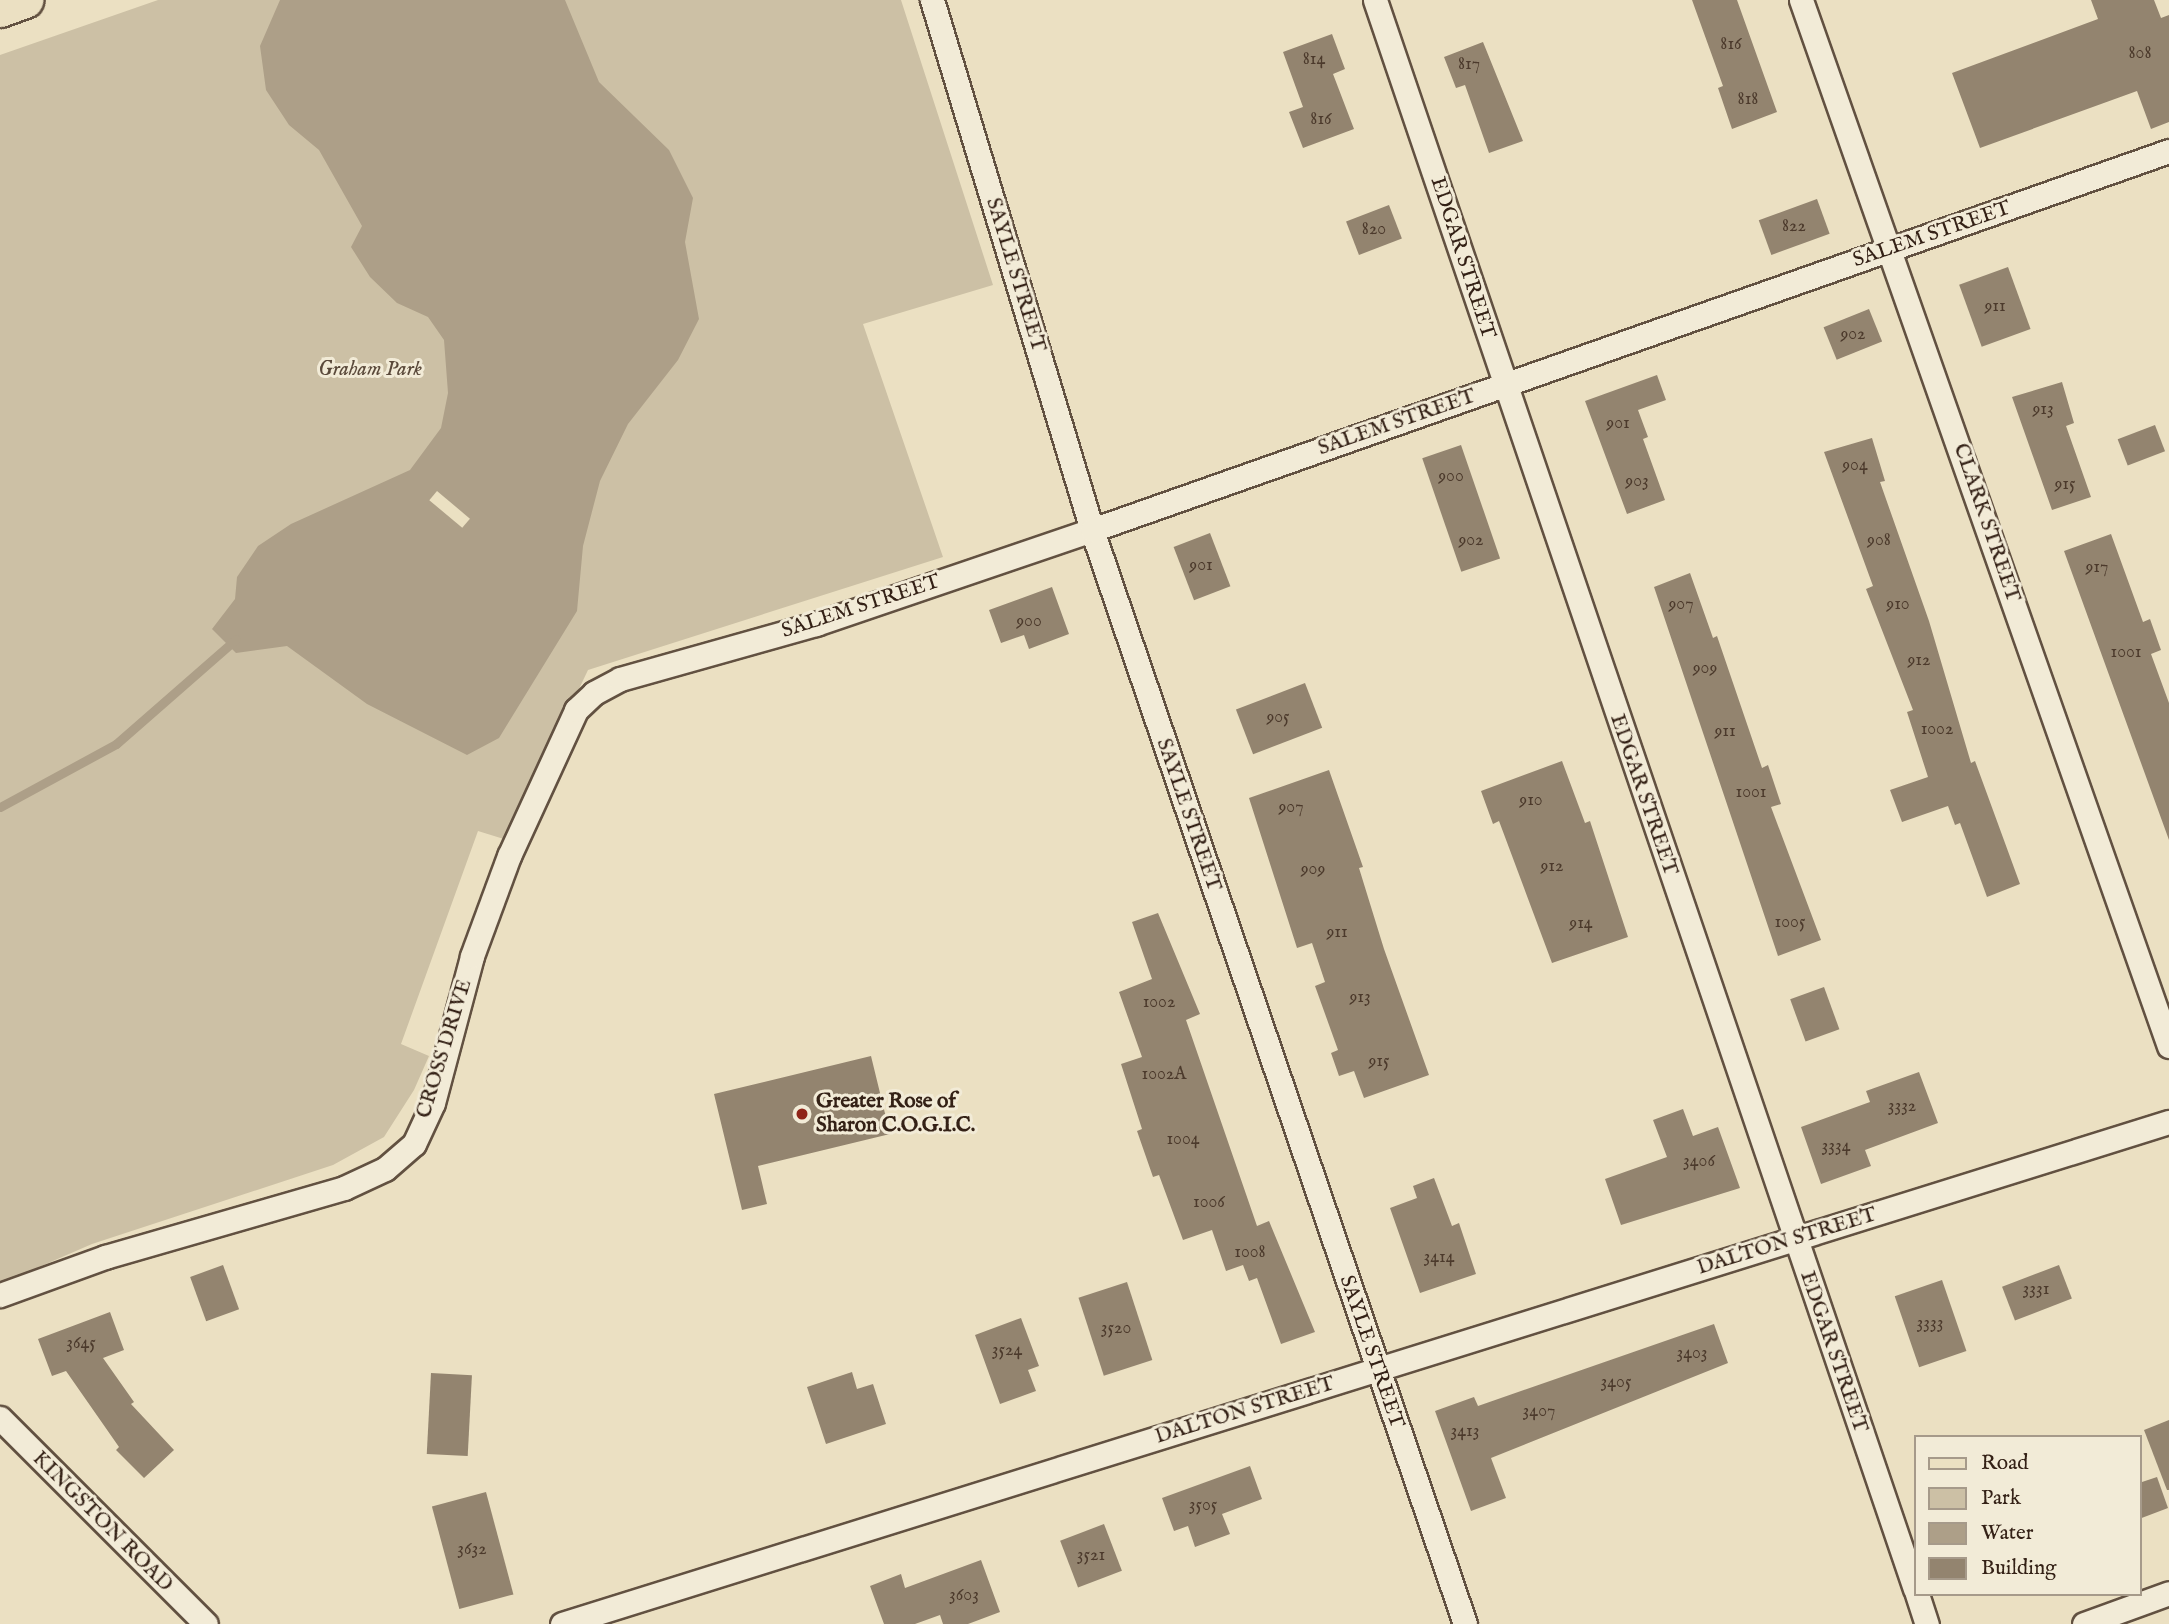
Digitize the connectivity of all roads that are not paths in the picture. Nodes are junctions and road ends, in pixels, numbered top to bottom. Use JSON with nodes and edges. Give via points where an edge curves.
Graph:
{"nodes":[{"id":1,"x":25,"y":0,"type":"edge"},
{"id":2,"x":932,"y":0,"type":"edge"},
{"id":3,"x":1375,"y":0,"type":"edge"},
{"id":4,"x":1801,"y":0,"type":"edge"},
{"id":5,"x":0,"y":9,"type":"edge"},
{"id":6,"x":2169,"y":151,"type":"edge"},
{"id":7,"x":1891,"y":249,"type":"junction"},
{"id":8,"x":1504,"y":386,"type":"junction"},
{"id":9,"x":1091,"y":530,"type":"junction"},
{"id":10,"x":620,"y":679,"type":"joint"},
{"id":11,"x":2169,"y":1046,"type":"edge"},
{"id":12,"x":2169,"y":1122,"type":"edge"},
{"id":13,"x":1794,"y":1239,"type":"junction"},
{"id":14,"x":0,"y":1295,"type":"edge"},
{"id":15,"x":1378,"y":1371,"type":"junction"},
{"id":16,"x":0,"y":1418,"type":"edge"},
{"id":17,"x":1913,"y":1583,"type":"edge"},
{"id":18,"x":2169,"y":1593,"type":"edge"},
{"id":19,"x":1918,"y":1596,"type":"edge"},
{"id":20,"x":206,"y":1624,"type":"edge"},
{"id":21,"x":562,"y":1624,"type":"edge"},
{"id":22,"x":1465,"y":1624,"type":"edge"},
{"id":23,"x":1927,"y":1624,"type":"edge"},
{"id":24,"x":2084,"y":1624,"type":"edge"}],
"edges":[{"from":1,"to":5,"type":"main road"},
{"from":2,"to":9,"type":"street","name":"SAYLE STREET"},
{"from":3,"to":8,"type":"street","name":"EDGAR STREET"},
{"from":4,"to":7,"type":"street","name":"CLARK STREET"},
{"from":6,"to":7,"type":"street","name":"SALEM STREET"},
{"from":7,"to":8,"type":"street","name":"SALEM STREET"},
{"from":7,"to":11,"type":"street","name":"CLARK STREET"},
{"from":8,"to":9,"type":"street","name":"SALEM STREET"},
{"from":8,"to":13,"type":"street","name":"EDGAR STREET"},
{"from":9,"to":10,"type":"street","name":"SALEM STREET","via":[[816,624]]},
{"from":9,"to":15,"type":"street","name":"SAYLE STREET"},
{"from":10,"to":14,"type":"street","name":"CROSS DRIVE","via":[[594,693],[576,710],[509,856],[472,956],[433,1103],[414,1144],[384,1169],[344,1188],[105,1257]]},
{"from":12,"to":13,"type":"street","name":"DALTON STREET"},
{"from":13,"to":15,"type":"street","name":"DALTON STREET"},
{"from":13,"to":17,"type":"street","name":"EDGAR STREET"},
{"from":15,"to":21,"type":"street","name":"DALTON STREET"},
{"from":15,"to":22,"type":"street","name":"SAYLE STREET"},
{"from":16,"to":20,"type":"street","name":"KINGSTON ROAD"},
{"from":18,"to":24,"type":"street"},
{"from":19,"to":23,"type":"street"}]}
